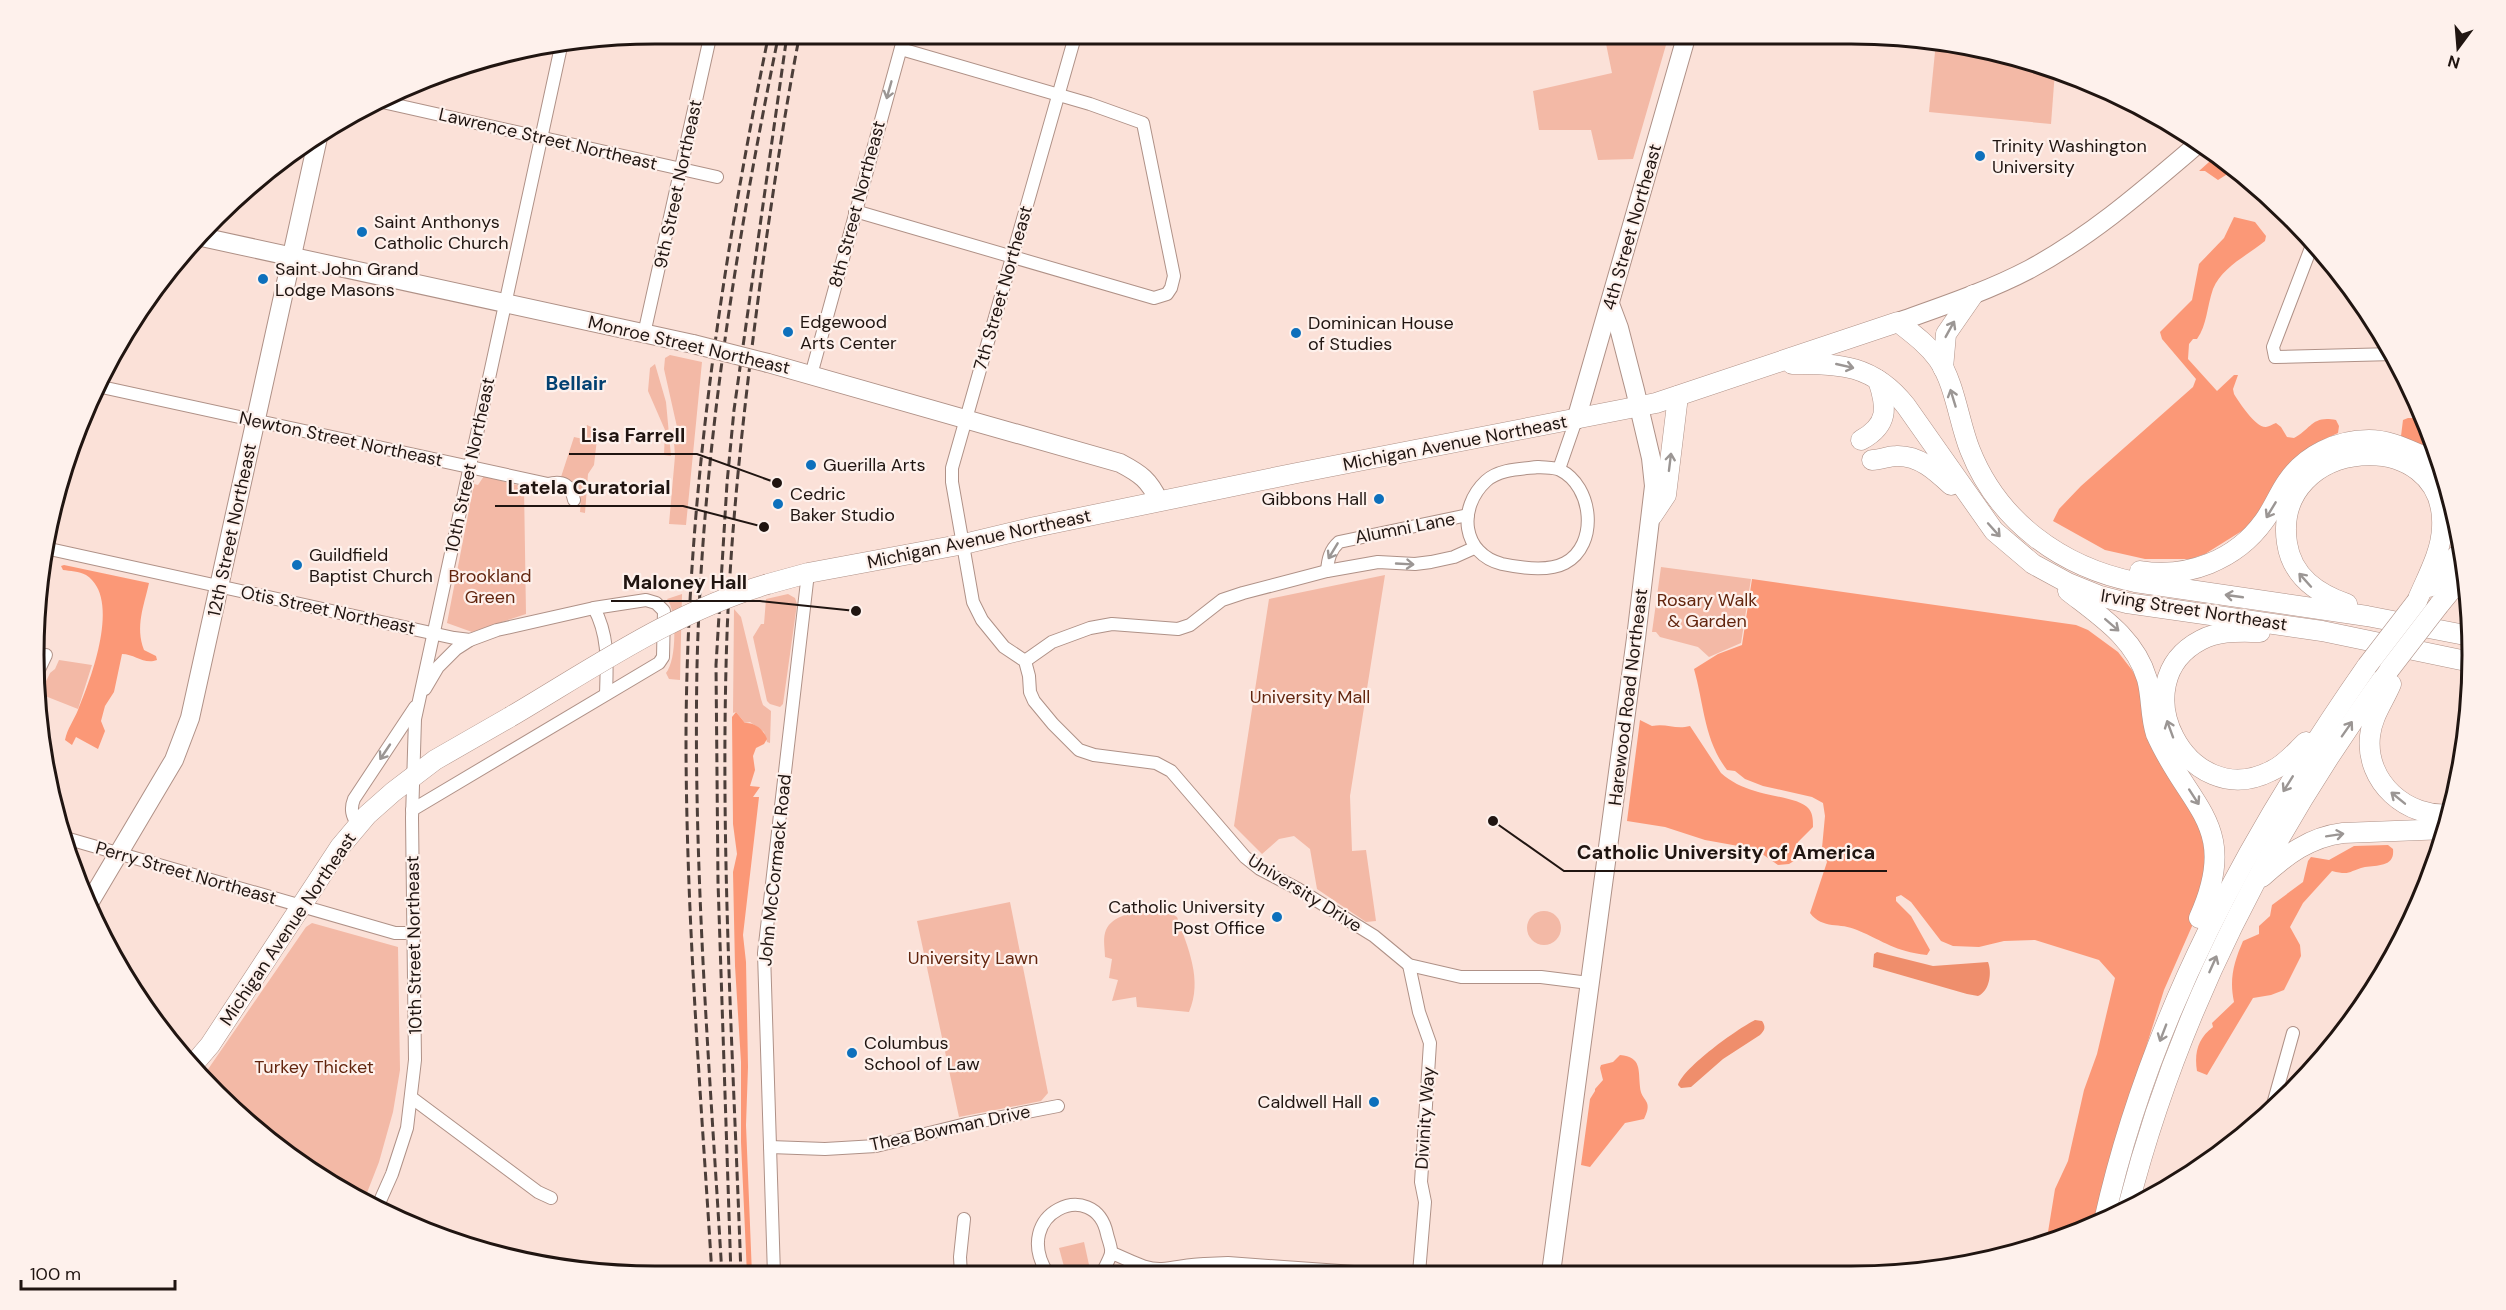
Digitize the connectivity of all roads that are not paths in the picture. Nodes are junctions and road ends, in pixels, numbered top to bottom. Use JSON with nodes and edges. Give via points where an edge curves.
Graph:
{"nodes":[{"id":1,"x":709,"y":44,"type":"edge"},
{"id":2,"x":902,"y":44,"type":"edge"},
{"id":3,"x":1074,"y":44,"type":"edge"},
{"id":4,"x":1684,"y":44,"type":"edge"},
{"id":5,"x":901,"y":49,"type":"junction"},
{"id":6,"x":560,"y":51,"type":"edge"},
{"id":7,"x":1059,"y":94,"type":"junction"},
{"id":8,"x":391,"y":104,"type":"edge"},
{"id":9,"x":541,"y":137,"type":"junction"},
{"id":10,"x":317,"y":146,"type":"edge"},
{"id":11,"x":2193,"y":148,"type":"edge"},
{"id":12,"x":681,"y":168,"type":"junction"},
{"id":13,"x":717,"y":177,"type":"dead end"},
{"id":14,"x":855,"y":211,"type":"junction"},
{"id":15,"x":208,"y":238,"type":"edge"},
{"id":16,"x":2309,"y":250,"type":"edge"},
{"id":17,"x":292,"y":255,"type":"junction"},
{"id":18,"x":1013,"y":256,"type":"junction"},
{"id":19,"x":1973,"y":295,"type":"junction"},
{"id":20,"x":505,"y":302,"type":"junction"},
{"id":21,"x":1610,"y":304,"type":"junction"},
{"id":22,"x":1898,"y":322,"type":"junction"},
{"id":23,"x":644,"y":334,"type":"junction"},
{"id":24,"x":2384,"y":354,"type":"edge"},
{"id":25,"x":1772,"y":365,"type":"junction"},
{"id":26,"x":1943,"y":368,"type":"junction"},
{"id":27,"x":811,"y":375,"type":"junction"},
{"id":28,"x":1878,"y":380,"type":"junction"},
{"id":29,"x":106,"y":388,"type":"edge"},
{"id":30,"x":1677,"y":396,"type":"junction"},
{"id":31,"x":1638,"y":406,"type":"junction"},
{"id":32,"x":966,"y":419,"type":"junction"},
{"id":33,"x":1576,"y":420,"type":"junction"},
{"id":34,"x":256,"y":421,"type":"junction"},
{"id":35,"x":1965,"y":438,"type":"junction"},
{"id":36,"x":1861,"y":440,"type":"dead end"},
{"id":37,"x":2430,"y":458,"type":"edge"},
{"id":38,"x":1872,"y":460,"type":"dead end"},
{"id":39,"x":469,"y":467,"type":"junction"},
{"id":40,"x":1559,"y":469,"type":"junction"},
{"id":41,"x":574,"y":501,"type":"dead end"},
{"id":42,"x":1159,"y":501,"type":"junction"},
{"id":43,"x":1978,"y":510,"type":"junction"},
{"id":44,"x":1467,"y":515,"type":"junction"},
{"id":45,"x":1652,"y":516,"type":"junction"},
{"id":46,"x":964,"y":544,"type":"junction"},
{"id":47,"x":1474,"y":548,"type":"junction"},
{"id":48,"x":53,"y":550,"type":"edge"},
{"id":49,"x":2454,"y":558,"type":"edge"},
{"id":50,"x":2033,"y":564,"type":"junction"},
{"id":51,"x":1327,"y":571,"type":"junction"},
{"id":52,"x":808,"y":573,"type":"junction"},
{"id":53,"x":2458,"y":582,"type":"edge"},
{"id":54,"x":220,"y":586,"type":"junction"},
{"id":55,"x":2417,"y":600,"type":"junction"},
{"id":56,"x":594,"y":608,"type":"junction"},
{"id":57,"x":2395,"y":620,"type":"junction"},
{"id":58,"x":2322,"y":631,"type":"junction"},
{"id":59,"x":434,"y":633,"type":"junction"},
{"id":60,"x":2461,"y":633,"type":"edge"},
{"id":61,"x":470,"y":640,"type":"junction"},
{"id":62,"x":2416,"y":649,"type":"junction"},
{"id":63,"x":46,"y":655,"type":"dead end"},
{"id":64,"x":44,"y":659,"type":"edge"},
{"id":65,"x":2462,"y":660,"type":"edge"},
{"id":66,"x":1025,"y":661,"type":"junction"},
{"id":67,"x":2462,"y":667,"type":"edge"},
{"id":68,"x":2393,"y":671,"type":"junction"},
{"id":69,"x":606,"y":694,"type":"junction"},
{"id":70,"x":417,"y":703,"type":"junction"},
{"id":71,"x":2331,"y":717,"type":"junction"},
{"id":72,"x":412,"y":777,"type":"junction"},
{"id":73,"x":412,"y":810,"type":"junction"},
{"id":74,"x":2442,"y":814,"type":"edge"},
{"id":75,"x":358,"y":825,"type":"junction"},
{"id":76,"x":2437,"y":829,"type":"edge"},
{"id":77,"x":72,"y":840,"type":"edge"},
{"id":78,"x":119,"y":853,"type":"junction"},
{"id":79,"x":2252,"y":887,"type":"junction"},
{"id":80,"x":93,"y":896,"type":"edge"},
{"id":81,"x":301,"y":906,"type":"junction"},
{"id":82,"x":414,"y":933,"type":"junction"},
{"id":83,"x":1409,"y":965,"type":"junction"},
{"id":84,"x":1589,"y":983,"type":"junction"},
{"id":85,"x":2177,"y":997,"type":"junction"},
{"id":86,"x":2293,"y":1033,"type":"dead end"},
{"id":87,"x":197,"y":1060,"type":"edge"},
{"id":88,"x":2276,"y":1094,"type":"edge"},
{"id":89,"x":412,"y":1098,"type":"junction"},
{"id":90,"x":1058,"y":1106,"type":"dead end"},
{"id":91,"x":2154,"y":1117,"type":"junction"},
{"id":92,"x":770,"y":1147,"type":"junction"},
{"id":93,"x":2143,"y":1192,"type":"edge"},
{"id":94,"x":551,"y":1198,"type":"dead end"},
{"id":95,"x":2131,"y":1198,"type":"edge"},
{"id":96,"x":380,"y":1200,"type":"edge"},
{"id":97,"x":2106,"y":1210,"type":"edge"},
{"id":98,"x":964,"y":1218,"type":"dead end"},
{"id":99,"x":1111,"y":1253,"type":"junction"},
{"id":100,"x":774,"y":1266,"type":"edge"},
{"id":101,"x":960,"y":1266,"type":"edge"},
{"id":102,"x":1044,"y":1266,"type":"edge"},
{"id":103,"x":1105,"y":1266,"type":"edge"},
{"id":104,"x":1144,"y":1266,"type":"edge"},
{"id":105,"x":1178,"y":1266,"type":"edge"},
{"id":106,"x":1196,"y":1266,"type":"edge"},
{"id":107,"x":1216,"y":1266,"type":"edge"},
{"id":108,"x":1270,"y":1266,"type":"edge"},
{"id":109,"x":1420,"y":1266,"type":"edge"},
{"id":110,"x":1552,"y":1266,"type":"edge"}],
"edges":[{"from":1,"to":12,"type":"street","name":"9th Street Northeast"},
{"from":2,"to":5,"type":"street","name":"8th Street Northeast"},
{"from":3,"to":7,"type":"street","name":"7th Street Northeast"},
{"from":4,"to":21,"type":"street","name":"4th Street Northeast"},
{"from":5,"to":7,"type":"street"},
{"from":5,"to":14,"type":"street","name":"8th Street Northeast","one_way":true},
{"from":6,"to":9,"type":"street","name":"10th Street Northeast"},
{"from":7,"to":18,"type":"street","name":"7th Street Northeast"},
{"from":7,"to":18,"type":"street","via":[[1143,123],[1173,282],[1167,294],[1154,298]]},
{"from":8,"to":9,"type":"street","name":"Lawrence Street Northeast"},
{"from":9,"to":12,"type":"street","name":"Lawrence Street Northeast"},
{"from":9,"to":20,"type":"street","name":"10th Street Northeast"},
{"from":10,"to":17,"type":"street","name":"12th Street Northeast"},
{"from":11,"to":19,"type":"street","name":"Michigan Avenue Northeast","via":[[2087,234],[2032,268]]},
{"from":12,"to":13,"type":"street","name":"Lawrence Street Northeast"},
{"from":12,"to":23,"type":"street","name":"9th Street Northeast"},
{"from":14,"to":18,"type":"street"},
{"from":14,"to":27,"type":"street","name":"8th Street Northeast"},
{"from":15,"to":17,"type":"street","name":"Monroe Street Northeast"},
{"from":16,"to":24,"type":"street","via":[[2274,347],[2275,357]]},
{"from":17,"to":20,"type":"street","name":"Monroe Street Northeast"},
{"from":17,"to":34,"type":"street","name":"12th Street Northeast"},
{"from":18,"to":32,"type":"street","name":"7th Street Northeast"},
{"from":19,"to":22,"type":"street","name":"Michigan Avenue Northeast"},
{"from":26,"to":19,"type":"main road","one_way":true,"via":[[1948,330]]},
{"from":20,"to":23,"type":"street","name":"Monroe Street Northeast"},
{"from":20,"to":39,"type":"street","name":"10th Street Northeast"},
{"from":21,"to":31,"type":"street","name":"Harewood Road Northeast"},
{"from":21,"to":33,"type":"street","name":"4th Street Northeast"},
{"from":22,"to":25,"type":"main road","name":"Michigan Avenue Northeast"},
{"from":22,"to":26,"type":"main road","name":"Irving Street Northeast","via":[[1931,350]]},
{"from":23,"to":27,"type":"street","name":"Monroe Street Northeast","bridge":true},
{"from":25,"to":28,"type":"main road","name":"Irving Street Northeast","one_way":true,"via":[[1841,364]]},
{"from":25,"to":30,"type":"main road","name":"Michigan Avenue Northeast"},
{"from":35,"to":26,"type":"main road","name":"Irving Street Northeast","one_way":true},
{"from":27,"to":32,"type":"street","name":"Monroe Street Northeast"},
{"from":28,"to":36,"type":"main road","via":[[1884,399],[1882,420],[1874,432]]},
{"from":28,"to":43,"type":"main road","name":"Irving Street Northeast","via":[[1906,406]]},
{"from":29,"to":34,"type":"street","name":"Newton Street Northeast"},
{"from":30,"to":31,"type":"main road","name":"Michigan Avenue Northeast"},
{"from":45,"to":30,"type":"main road","one_way":true,"via":[[1666,495]]},
{"from":31,"to":33,"type":"main road","name":"Michigan Avenue Northeast"},
{"from":31,"to":45,"type":"street","name":"Harewood Road Northeast","via":[[1653,469]]},
{"from":32,"to":42,"type":"street","name":"Monroe Street Northeast","via":[[1120,463],[1150,483]]},
{"from":32,"to":46,"type":"street","name":"7th Street Northeast","via":[[952,468]]},
{"from":33,"to":40,"type":"street"},
{"from":33,"to":42,"type":"main road","name":"Michigan Avenue Northeast"},
{"from":34,"to":39,"type":"street","name":"Newton Street Northeast"},
{"from":34,"to":54,"type":"street","name":"12th Street Northeast"},
{"from":37,"to":35,"type":"main road","one_way":true,"via":[[2377,440],[2334,446],[2311,457],[2294,473],[2264,522],[2236,550],[2200,567],[2153,573],[2091,557],[2044,530],[2006,494]]},
{"from":57,"to":35,"type":"main road","name":"Irving Street Northeast","one_way":true,"via":[[2149,584],[2086,567],[2052,549],[2009,515],[1987,485]]},
{"from":38,"to":43,"type":"main road","via":[[1901,456],[1922,462]]},
{"from":39,"to":41,"type":"street","name":"Newton Street Northeast","via":[[567,485]]},
{"from":39,"to":59,"type":"street","name":"10th Street Northeast"},
{"from":40,"to":44,"type":"street","via":[[1538,467],[1495,476],[1480,489]]},
{"from":40,"to":47,"type":"street","via":[[1574,482],[1587,505],[1586,534],[1573,557],[1566,563],[1542,568],[1502,564]]},
{"from":42,"to":46,"type":"main road","name":"Michigan Avenue Northeast"},
{"from":43,"to":50,"type":"main road","name":"Irving Street Northeast","one_way":true,"via":[[2002,539]]},
{"from":44,"to":47,"type":"street"},
{"from":44,"to":51,"type":"street","name":"Alumni Lane","one_way":true,"via":[[1340,542],[1328,558]]},
{"from":45,"to":84,"type":"street","name":"Harewood Road Northeast"},
{"from":46,"to":52,"type":"main road","name":"Michigan Avenue Northeast"},
{"from":46,"to":66,"type":"street","via":[[973,602],[982,620],[1004,647]]},
{"from":51,"to":47,"type":"street","name":"Alumni Lane","one_way":true,"via":[[1378,562],[1431,562]]},
{"from":48,"to":54,"type":"street","name":"Otis Street Northeast"},
{"from":49,"to":55,"type":"main road"},
{"from":50,"to":58,"type":"main road","name":"Irving Street Northeast","via":[[2067,583],[2113,600]]},
{"from":50,"to":85,"type":"main road","one_way":true,"via":[[2113,626],[2132,648],[2147,679],[2151,719],[2159,740],[2211,829],[2214,878],[2190,940]]},
{"from":51,"to":66,"type":"street","name":"Alumni Lane","via":[[1222,600],[1190,625],[1178,629],[1112,624],[1090,628],[1052,642]]},
{"from":52,"to":72,"type":"main road","name":"Michigan Avenue Northeast","bridge":true,"via":[[731,596],[676,620]]},
{"from":52,"to":92,"type":"street","name":"John McCormack Road","via":[[764,953]]},
{"from":53,"to":62,"type":"main road","bridge":true,"via":[[2439,605]]},
{"from":54,"to":59,"type":"street","name":"Otis Street Northeast"},
{"from":54,"to":78,"type":"street","name":"12th Street Northeast","via":[[186,732],[174,760]]},
{"from":57,"to":55,"type":"main road","one_way":true,"via":[[2326,596],[2308,584],[2297,570],[2287,548],[2287,518],[2298,491],[2313,474],[2340,459],[2374,454],[2406,463],[2428,482],[2441,510],[2442,533]]},
{"from":55,"to":71,"type":"main road","bridge":true},
{"from":56,"to":61,"type":"street","via":[[510,626]]},
{"from":56,"to":69,"type":"street","via":[[607,644]]},
{"from":56,"to":69,"type":"street","via":[[646,600],[664,611],[663,657],[659,663]]},
{"from":57,"to":60,"type":"main road","name":"Irving Street Northeast"},
{"from":58,"to":62,"type":"main road","name":"Irving Street Northeast"},
{"from":71,"to":58,"type":"main road","one_way":true,"via":[[2276,768],[2256,777],[2236,779],[2208,772],[2186,756],[2173,737],[2165,708],[2172,670],[2185,652],[2202,639],[2234,632]]},
{"from":59,"to":61,"type":"street","name":"Otis Street Northeast"},
{"from":59,"to":70,"type":"street","name":"10th Street Northeast"},
{"from":61,"to":70,"type":"street","via":[[438,667]]},
{"from":62,"to":65,"type":"main road"},
{"from":62,"to":67,"type":"main road"},
{"from":62,"to":68,"type":"main road","bridge":true},
{"from":63,"to":64,"type":"street"},
{"from":66,"to":83,"type":"street","name":"University Drive","via":[[1034,701],[1079,750],[1156,763],[1171,771],[1245,857],[1374,936]]},
{"from":74,"to":68,"type":"main road","one_way":true,"via":[[2408,806],[2388,790],[2375,769],[2371,730]]},
{"from":79,"to":68,"type":"main road","one_way":true,"via":[[2311,785]]},
{"from":69,"to":73,"type":"street"},
{"from":70,"to":72,"type":"street","name":"10th Street Northeast"},
{"from":70,"to":75,"type":"street","one_way":true,"via":[[354,799],[352,813]]},
{"from":71,"to":85,"type":"main road","one_way":true,"via":[[2239,868]]},
{"from":72,"to":73,"type":"street","name":"10th Street Northeast"},
{"from":72,"to":75,"type":"main road","name":"Michigan Avenue Northeast"},
{"from":73,"to":82,"type":"street","name":"10th Street Northeast"},
{"from":75,"to":81,"type":"main road","name":"Michigan Avenue Northeast"},
{"from":79,"to":76,"type":"main road","one_way":true,"via":[[2291,852],[2326,836]]},
{"from":77,"to":78,"type":"street","name":"Perry Street Northeast"},
{"from":78,"to":80,"type":"street","name":"12th Street Northeast"},
{"from":78,"to":81,"type":"street","name":"Perry Street Northeast"},
{"from":91,"to":79,"type":"main road","one_way":true,"via":[[2204,984]]},
{"from":81,"to":82,"type":"street","name":"Perry Street Northeast","via":[[395,933]]},
{"from":81,"to":87,"type":"main road","name":"Michigan Avenue Northeast"},
{"from":82,"to":89,"type":"street","name":"10th Street Northeast"},
{"from":83,"to":84,"type":"street","name":"University Drive","via":[[1461,977],[1541,977]]},
{"from":83,"to":109,"type":"street","name":"Divinity Way","via":[[1430,1043]]},
{"from":84,"to":110,"type":"street","name":"Harewood Road Northeast"},
{"from":85,"to":97,"type":"main road","one_way":true,"via":[[2135,1111]]},
{"from":86,"to":88,"type":"street"},
{"from":89,"to":94,"type":"street"},
{"from":89,"to":96,"type":"street","name":"10th Street Northeast","via":[[403,1143]]},
{"from":90,"to":92,"type":"street","name":"Thea Bowman Drive","via":[[876,1146]]},
{"from":91,"to":93,"type":"main road"},
{"from":91,"to":95,"type":"main road"},
{"from":92,"to":100,"type":"street","name":"John McCormack Road"},
{"from":98,"to":101,"type":"street"},
{"from":99,"to":102,"type":"street","via":[[1105,1225],[1097,1215],[1080,1206],[1061,1206],[1040,1228],[1038,1244]]},
{"from":99,"to":103,"type":"street"},
{"from":99,"to":104,"type":"street"},
{"from":105,"to":106,"type":"street"},
{"from":107,"to":108,"type":"street"}]}
